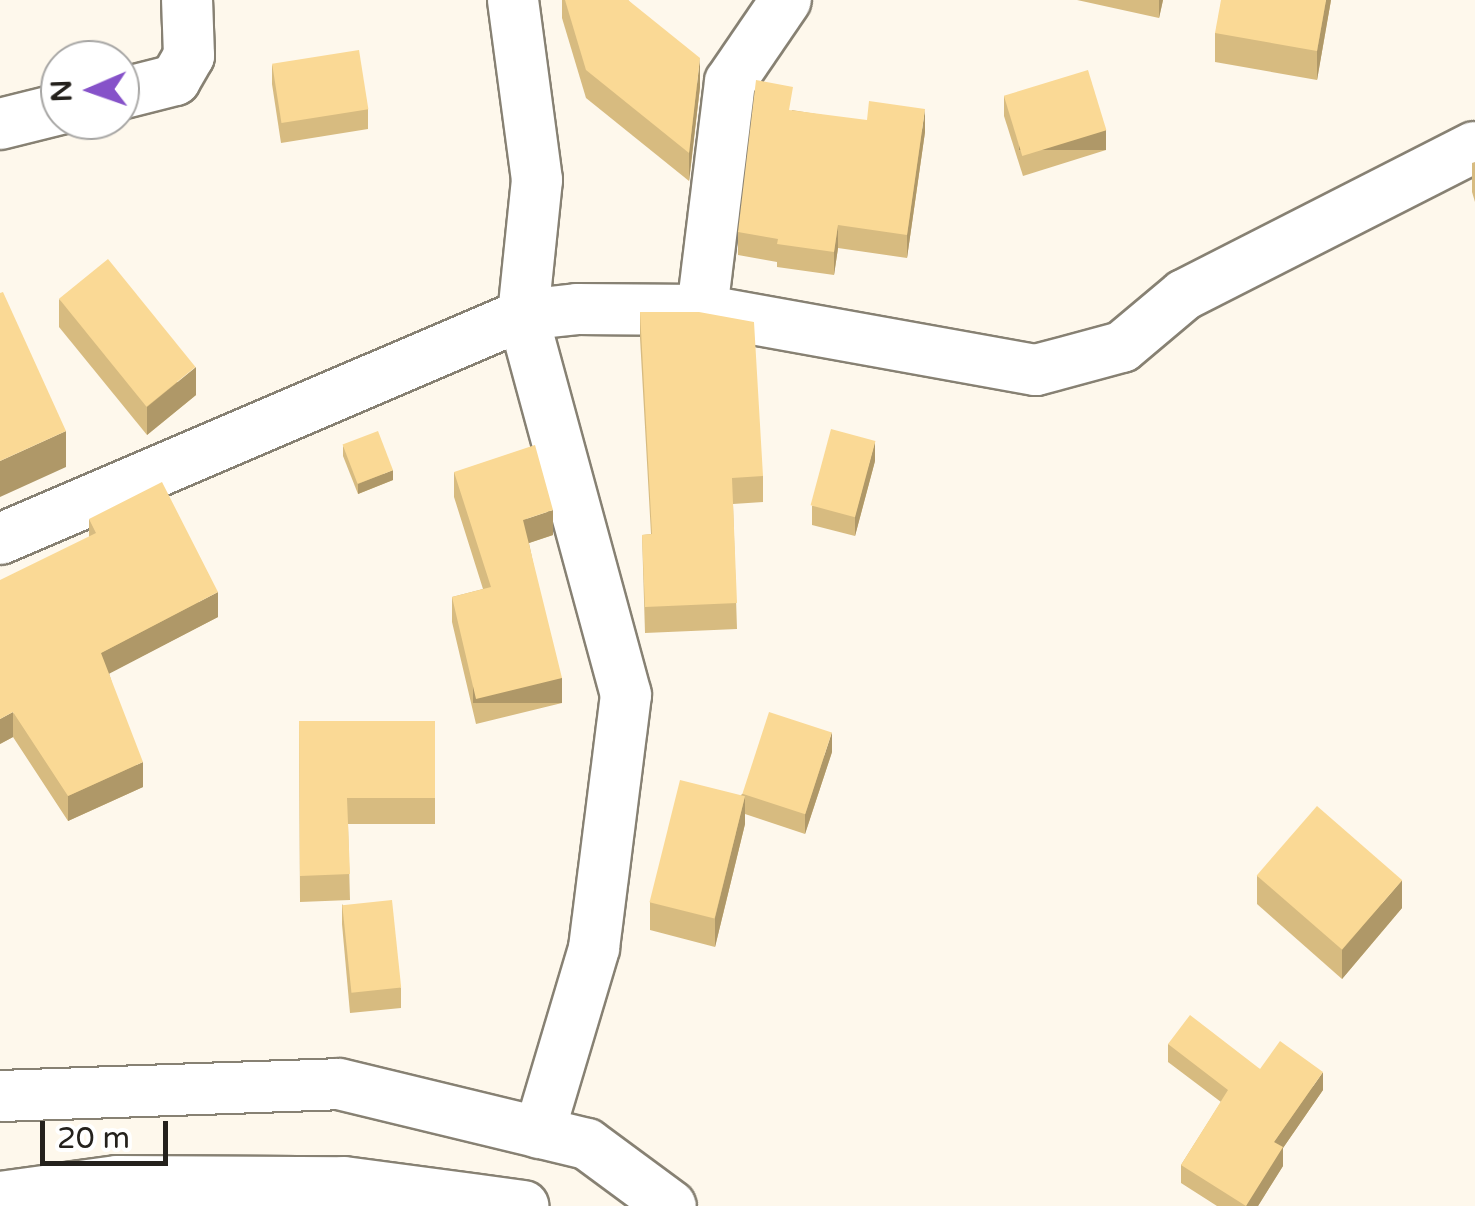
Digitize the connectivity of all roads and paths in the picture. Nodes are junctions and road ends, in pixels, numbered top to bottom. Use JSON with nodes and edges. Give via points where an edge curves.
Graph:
{"nodes":[{"id":1,"x":187,"y":0,"type":"edge"},
{"id":2,"x":513,"y":0,"type":"edge"},
{"id":3,"x":786,"y":0,"type":"edge"},
{"id":4,"x":140,"y":89,"type":"edge"},
{"id":5,"x":40,"y":114,"type":"edge"},
{"id":6,"x":0,"y":124,"type":"edge"},
{"id":7,"x":1475,"y":147,"type":"edge"},
{"id":8,"x":702,"y":310,"type":"junction"},
{"id":9,"x":523,"y":315,"type":"junction"},
{"id":10,"x":0,"y":538,"type":"edge"},
{"id":11,"x":0,"y":1096,"type":"edge"},
{"id":12,"x":539,"y":1132,"type":"junction"},
{"id":13,"x":0,"y":1197,"type":"edge"},
{"id":14,"x":523,"y":1206,"type":"edge"},
{"id":15,"x":671,"y":1206,"type":"edge"}],
"edges":[{"from":1,"to":4,"type":"street","via":[[190,56],[175,80]]},
{"from":2,"to":9,"type":"street","via":[[537,180]]},
{"from":3,"to":8,"type":"street","via":[[730,82]]},
{"from":5,"to":6,"type":"street"},
{"from":7,"to":8,"type":"street","via":[[1184,295],[1122,347],[1036,370]]},
{"from":8,"to":9,"type":"street"},
{"from":9,"to":10,"type":"street"},
{"from":9,"to":12,"type":"street","via":[[626,695],[594,948]]},
{"from":11,"to":12,"type":"street","via":[[339,1084]]},
{"from":12,"to":15,"type":"street","via":[[587,1144]]},
{"from":13,"to":14,"type":"street","via":[[117,1181],[344,1182]]}]}
